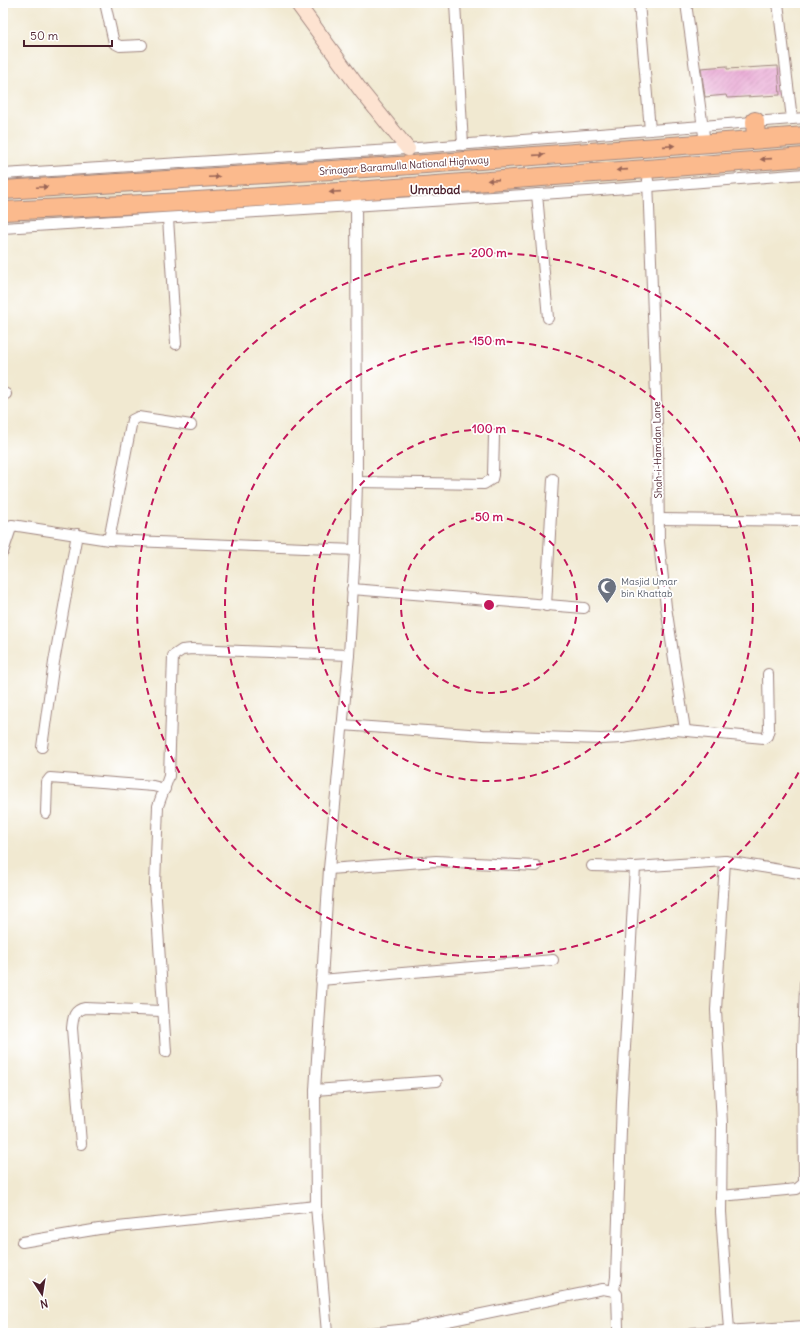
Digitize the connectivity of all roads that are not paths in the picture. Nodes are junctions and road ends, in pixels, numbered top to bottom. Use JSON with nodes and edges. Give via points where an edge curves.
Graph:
{"nodes":[{"id":1,"x":104,"y":3,"type":"edge"},
{"id":2,"x":297,"y":3,"type":"edge"},
{"id":3,"x":455,"y":3,"type":"edge"},
{"id":4,"x":639,"y":3,"type":"edge"},
{"id":5,"x":686,"y":3,"type":"edge"},
{"id":6,"x":778,"y":3,"type":"edge"},
{"id":7,"x":142,"y":45,"type":"dead end"},
{"id":8,"x":805,"y":118,"type":"edge"},
{"id":9,"x":792,"y":119,"type":"junction"},
{"id":10,"x":755,"y":121,"type":"junction"},
{"id":11,"x":703,"y":125,"type":"junction"},
{"id":12,"x":650,"y":130,"type":"junction"},
{"id":13,"x":805,"y":136,"type":"edge"},
{"id":14,"x":756,"y":139,"type":"junction"},
{"id":15,"x":705,"y":143,"type":"junction"},
{"id":16,"x":463,"y":145,"type":"junction"},
{"id":17,"x":408,"y":149,"type":"junction"},
{"id":18,"x":805,"y":156,"type":"edge"},
{"id":19,"x":647,"y":168,"type":"junction"},
{"id":20,"x":185,"y":171,"type":"junction"},
{"id":21,"x":3,"y":174,"type":"edge"},
{"id":22,"x":805,"y":174,"type":"edge"},
{"id":23,"x":649,"y":186,"type":"junction"},
{"id":24,"x":3,"y":190,"type":"edge"},
{"id":25,"x":538,"y":194,"type":"junction"},
{"id":26,"x":356,"y":198,"type":"junction"},
{"id":27,"x":3,"y":211,"type":"edge"},
{"id":28,"x":168,"y":218,"type":"junction"},
{"id":29,"x":3,"y":228,"type":"edge"},
{"id":30,"x":548,"y":318,"type":"dead end"},
{"id":31,"x":176,"y":344,"type":"dead end"},
{"id":32,"x":191,"y":425,"type":"dead end"},
{"id":33,"x":494,"y":435,"type":"dead end"},
{"id":34,"x":553,"y":479,"type":"dead end"},
{"id":35,"x":357,"y":482,"type":"junction"},
{"id":36,"x":658,"y":519,"type":"junction"},
{"id":37,"x":805,"y":521,"type":"edge"},
{"id":38,"x":77,"y":534,"type":"junction"},
{"id":39,"x":109,"y":540,"type":"junction"},
{"id":40,"x":355,"y":550,"type":"junction"},
{"id":41,"x":3,"y":552,"type":"edge"},
{"id":42,"x":352,"y":589,"type":"junction"},
{"id":43,"x":546,"y":606,"type":"junction"},
{"id":44,"x":584,"y":608,"type":"dead end"},
{"id":45,"x":349,"y":655,"type":"junction"},
{"id":46,"x":768,"y":674,"type":"dead end"},
{"id":47,"x":342,"y":725,"type":"junction"},
{"id":48,"x":685,"y":730,"type":"junction"},
{"id":49,"x":42,"y":747,"type":"dead end"},
{"id":50,"x":165,"y":789,"type":"junction"},
{"id":51,"x":46,"y":813,"type":"dead end"},
{"id":52,"x":725,"y":861,"type":"junction"},
{"id":53,"x":536,"y":866,"type":"dead end"},
{"id":54,"x":592,"y":866,"type":"dead end"},
{"id":55,"x":635,"y":867,"type":"junction"},
{"id":56,"x":328,"y":869,"type":"junction"},
{"id":57,"x":805,"y":874,"type":"edge"},
{"id":58,"x":553,"y":960,"type":"dead end"},
{"id":59,"x":321,"y":980,"type":"junction"},
{"id":60,"x":805,"y":983,"type":"edge"},
{"id":61,"x":162,"y":1011,"type":"junction"},
{"id":62,"x":166,"y":1052,"type":"dead end"},
{"id":63,"x":437,"y":1081,"type":"dead end"},
{"id":64,"x":315,"y":1090,"type":"junction"},
{"id":65,"x":81,"y":1144,"type":"dead end"},
{"id":66,"x":721,"y":1196,"type":"junction"},
{"id":67,"x":316,"y":1206,"type":"junction"},
{"id":68,"x":22,"y":1242,"type":"dead end"},
{"id":69,"x":614,"y":1290,"type":"junction"},
{"id":70,"x":805,"y":1326,"type":"edge"},
{"id":71,"x":729,"y":1330,"type":"junction"},
{"id":72,"x":327,"y":1333,"type":"edge"},
{"id":73,"x":370,"y":1333,"type":"edge"},
{"id":74,"x":620,"y":1333,"type":"edge"},
{"id":75,"x":691,"y":1333,"type":"edge"}],
"edges":[{"from":1,"to":7,"type":"street","via":[[114,43],[120,46]]},
{"from":2,"to":17,"type":"street","via":[[362,92]]},
{"from":3,"to":16,"type":"street"},
{"from":4,"to":12,"type":"street"},
{"from":5,"to":11,"type":"street"},
{"from":6,"to":9,"type":"street"},
{"from":8,"to":9,"type":"street"},
{"from":9,"to":10,"type":"street"},
{"from":10,"to":11,"type":"street"},
{"from":10,"to":14,"type":"highway"},
{"from":11,"to":12,"type":"street"},
{"from":11,"to":15,"type":"street"},
{"from":12,"to":16,"type":"street"},
{"from":13,"to":14,"type":"highway","name":"Srinagar Baramulla National Highway"},
{"from":14,"to":15,"type":"highway","name":"Srinagar Baramulla National Highway"},
{"from":20,"to":15,"type":"highway","name":"Srinagar Baramulla National Highway","one_way":true,"via":[[398,166]]},
{"from":16,"to":17,"type":"street"},
{"from":17,"to":20,"type":"street"},
{"from":18,"to":19,"type":"highway","one_way":true},
{"from":19,"to":23,"type":"street","name":"Shah-i-Hamdan Lane"},
{"from":19,"to":26,"type":"highway","one_way":true},
{"from":20,"to":21,"type":"street"},
{"from":24,"to":20,"type":"highway","name":"Srinagar Baramulla National Highway","one_way":true},
{"from":22,"to":23,"type":"street"},
{"from":23,"to":25,"type":"street"},
{"from":23,"to":36,"type":"street","name":"Shah-i-Hamdan Lane"},
{"from":25,"to":26,"type":"street"},
{"from":25,"to":30,"type":"street"},
{"from":26,"to":27,"type":"highway","one_way":true},
{"from":26,"to":28,"type":"street"},
{"from":26,"to":35,"type":"street"},
{"from":28,"to":29,"type":"street"},
{"from":28,"to":31,"type":"street"},
{"from":32,"to":39,"type":"street","via":[[138,417],[132,420]]},
{"from":33,"to":35,"type":"street","via":[[493,475],[484,484]]},
{"from":34,"to":43,"type":"street"},
{"from":35,"to":40,"type":"street"},
{"from":36,"to":37,"type":"street"},
{"from":36,"to":48,"type":"street","name":"Shah-i-Hamdan Lane","via":[[661,565]]},
{"from":38,"to":39,"type":"street"},
{"from":38,"to":41,"type":"street","via":[[12,525]]},
{"from":38,"to":49,"type":"street"},
{"from":39,"to":40,"type":"street"},
{"from":40,"to":42,"type":"street"},
{"from":42,"to":43,"type":"street"},
{"from":42,"to":45,"type":"street"},
{"from":43,"to":44,"type":"street"},
{"from":45,"to":47,"type":"street"},
{"from":45,"to":50,"type":"street","via":[[192,649],[177,652],[171,661],[169,776]]},
{"from":46,"to":48,"type":"street","via":[[767,736],[758,738]]},
{"from":47,"to":48,"type":"street","via":[[483,735],[612,739]]},
{"from":47,"to":56,"type":"street"},
{"from":50,"to":51,"type":"street","via":[[50,778],[47,782]]},
{"from":50,"to":61,"type":"street","via":[[158,806],[155,884]]},
{"from":52,"to":55,"type":"street"},
{"from":52,"to":57,"type":"street"},
{"from":52,"to":66,"type":"street","via":[[716,1010],[722,1124]]},
{"from":53,"to":56,"type":"street","via":[[436,861]]},
{"from":54,"to":55,"type":"street"},
{"from":55,"to":69,"type":"street"},
{"from":56,"to":59,"type":"street"},
{"from":58,"to":59,"type":"street"},
{"from":59,"to":64,"type":"street"},
{"from":60,"to":66,"type":"street","via":[[804,1183],[797,1189]]},
{"from":61,"to":62,"type":"street"},
{"from":61,"to":65,"type":"street","via":[[85,1008],[74,1014],[72,1028]]},
{"from":63,"to":64,"type":"street"},
{"from":64,"to":67,"type":"street"},
{"from":66,"to":71,"type":"street"},
{"from":67,"to":68,"type":"street","via":[[99,1229]]},
{"from":67,"to":72,"type":"street"},
{"from":69,"to":73,"type":"street","via":[[603,1289],[409,1329]]},
{"from":69,"to":74,"type":"street","via":[[618,1300]]},
{"from":70,"to":71,"type":"street"},
{"from":71,"to":75,"type":"street"}]}
